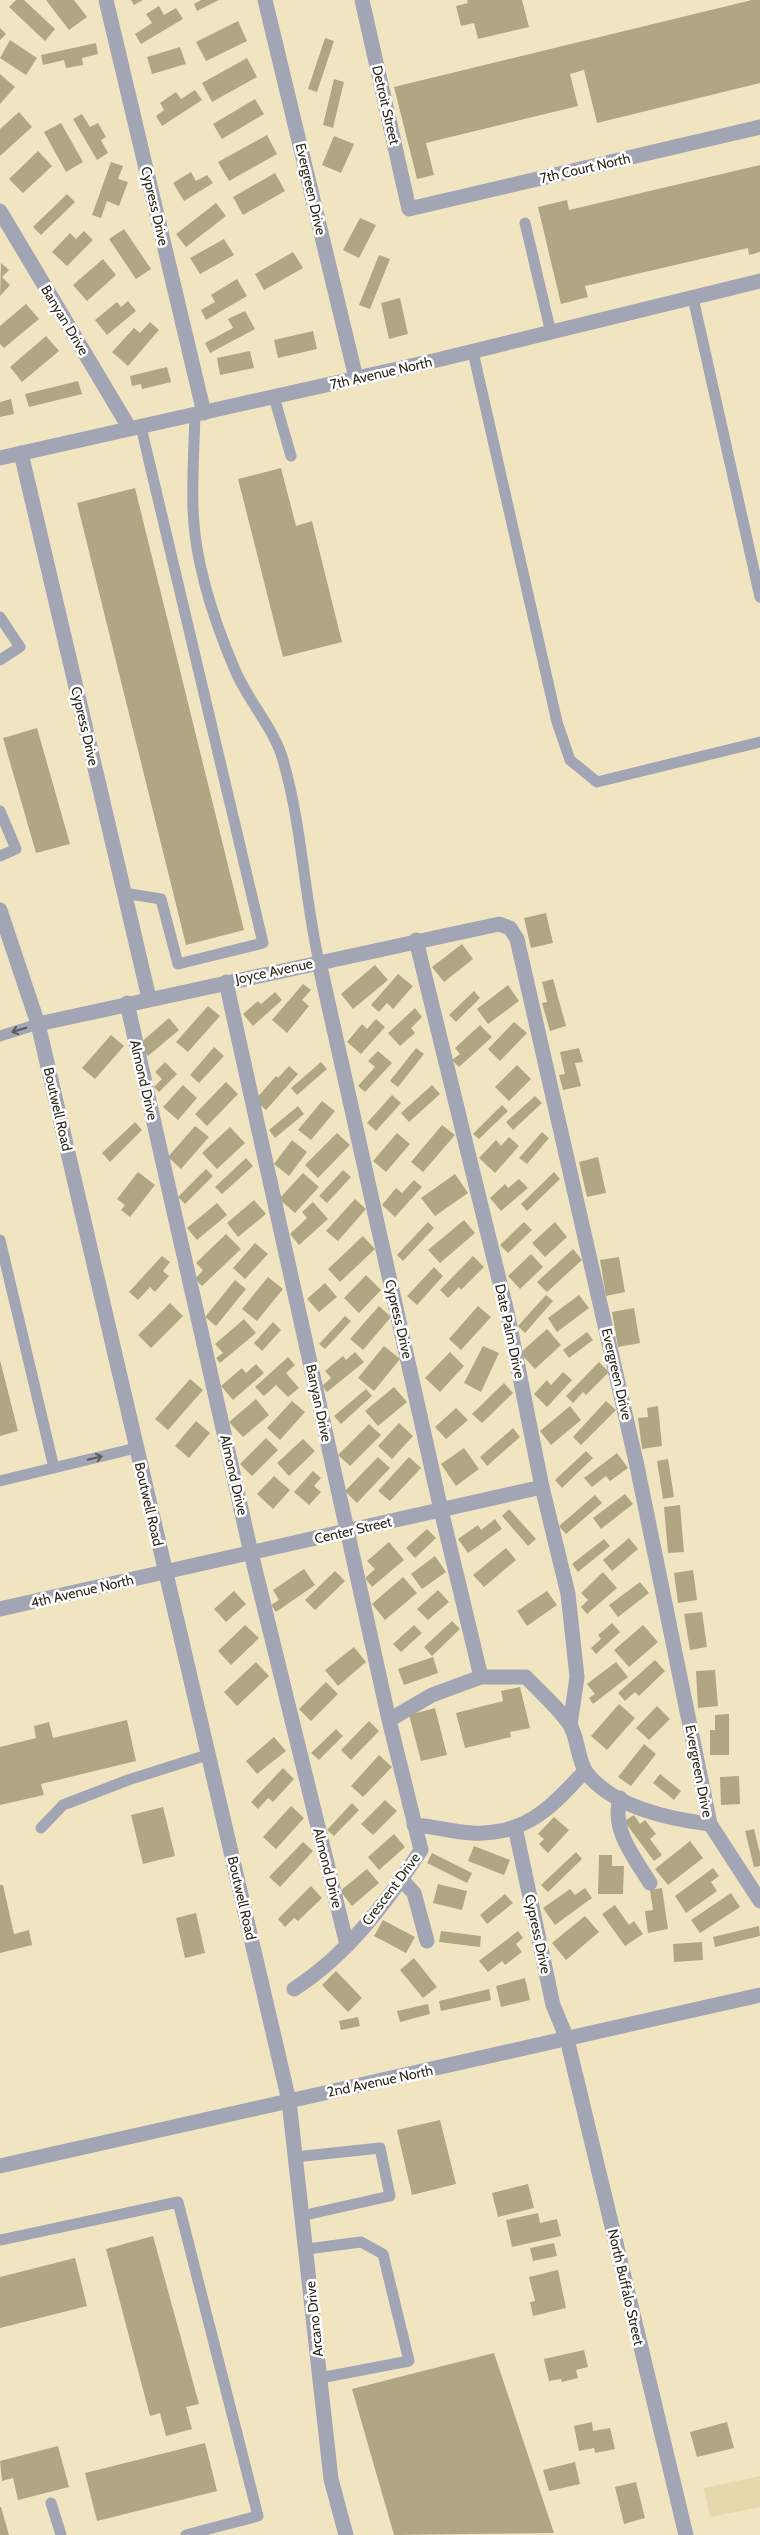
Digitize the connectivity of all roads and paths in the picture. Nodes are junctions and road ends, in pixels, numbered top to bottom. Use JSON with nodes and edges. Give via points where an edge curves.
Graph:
{"nodes":[{"id":1,"x":106,"y":0,"type":"edge"},
{"id":2,"x":266,"y":0,"type":"edge"},
{"id":3,"x":362,"y":0,"type":"edge"},
{"id":4,"x":760,"y":127,"type":"edge"},
{"id":5,"x":409,"y":209,"type":"joint"},
{"id":6,"x":0,"y":211,"type":"edge"},
{"id":7,"x":525,"y":223,"type":"dead end"},
{"id":8,"x":760,"y":281,"type":"edge"},
{"id":9,"x":692,"y":298,"type":"junction"},
{"id":10,"x":551,"y":333,"type":"junction"},
{"id":11,"x":473,"y":352,"type":"junction"},
{"id":12,"x":356,"y":378,"type":"junction"},
{"id":13,"x":274,"y":397,"type":"junction"},
{"id":14,"x":200,"y":414,"type":"junction"},
{"id":15,"x":136,"y":428,"type":"junction"},
{"id":16,"x":21,"y":453,"type":"junction"},
{"id":17,"x":291,"y":456,"type":"dead end"},
{"id":18,"x":0,"y":458,"type":"edge"},
{"id":19,"x":760,"y":597,"type":"edge"},
{"id":20,"x":0,"y":617,"type":"edge"},
{"id":21,"x":0,"y":660,"type":"edge"},
{"id":22,"x":760,"y":742,"type":"edge"},
{"id":23,"x":0,"y":811,"type":"edge"},
{"id":24,"x":0,"y":856,"type":"edge"},
{"id":25,"x":124,"y":893,"type":"junction"},
{"id":26,"x":0,"y":910,"type":"edge"},
{"id":27,"x":510,"y":928,"type":"joint"},
{"id":28,"x":416,"y":940,"type":"junction"},
{"id":29,"x":319,"y":962,"type":"junction"},
{"id":30,"x":226,"y":982,"type":"junction"},
{"id":31,"x":149,"y":998,"type":"junction"},
{"id":32,"x":126,"y":1003,"type":"junction"},
{"id":33,"x":38,"y":1024,"type":"junction"},
{"id":34,"x":0,"y":1036,"type":"edge"},
{"id":35,"x":0,"y":1240,"type":"edge"},
{"id":36,"x":136,"y":1448,"type":"junction"},
{"id":37,"x":54,"y":1468,"type":"junction"},
{"id":38,"x":0,"y":1481,"type":"edge"},
{"id":39,"x":542,"y":1487,"type":"junction"},
{"id":40,"x":441,"y":1510,"type":"junction"},
{"id":41,"x":348,"y":1531,"type":"junction"},
{"id":42,"x":251,"y":1553,"type":"junction"},
{"id":43,"x":164,"y":1572,"type":"junction"},
{"id":44,"x":0,"y":1609,"type":"edge"},
{"id":45,"x":481,"y":1677,"type":"junction"},
{"id":46,"x":389,"y":1720,"type":"junction"},
{"id":47,"x":570,"y":1725,"type":"junction"},
{"id":48,"x":208,"y":1755,"type":"junction"},
{"id":49,"x":586,"y":1771,"type":"junction"},
{"id":50,"x":620,"y":1798,"type":"junction"},
{"id":51,"x":710,"y":1824,"type":"junction"},
{"id":52,"x":414,"y":1825,"type":"junction"},
{"id":53,"x":515,"y":1827,"type":"junction"},
{"id":54,"x":41,"y":1828,"type":"dead end"},
{"id":55,"x":402,"y":1880,"type":"junction"},
{"id":56,"x":650,"y":1883,"type":"dead end"},
{"id":57,"x":760,"y":1901,"type":"edge"},
{"id":58,"x":427,"y":1941,"type":"dead end"},
{"id":59,"x":346,"y":1945,"type":"junction"},
{"id":60,"x":294,"y":1988,"type":"dead end"},
{"id":61,"x":760,"y":1995,"type":"edge"},
{"id":62,"x":567,"y":2039,"type":"junction"},
{"id":63,"x":289,"y":2101,"type":"junction"},
{"id":64,"x":295,"y":2157,"type":"junction"},
{"id":65,"x":0,"y":2166,"type":"edge"},
{"id":66,"x":301,"y":2216,"type":"junction"},
{"id":67,"x":0,"y":2240,"type":"edge"},
{"id":68,"x":306,"y":2249,"type":"junction"},
{"id":69,"x":320,"y":2378,"type":"junction"},
{"id":70,"x":51,"y":2503,"type":"dead end"},
{"id":71,"x":60,"y":2535,"type":"edge"},
{"id":72,"x":186,"y":2535,"type":"edge"},
{"id":73,"x":346,"y":2535,"type":"edge"},
{"id":74,"x":686,"y":2535,"type":"edge"}],
"edges":[{"from":1,"to":14,"type":"street","name":"Cypress Drive"},
{"from":2,"to":12,"type":"street","name":"Evergreen Drive"},
{"from":3,"to":5,"type":"street","name":"Detroit Street"},
{"from":4,"to":5,"type":"street","name":"7th Court North"},
{"from":6,"to":15,"type":"street","name":"Banyan Drive"},
{"from":7,"to":10,"type":"lane"},
{"from":8,"to":9,"type":"street","name":"7th Avenue North"},
{"from":9,"to":10,"type":"street","name":"7th Avenue North"},
{"from":9,"to":19,"type":"lane"},
{"from":10,"to":11,"type":"street","name":"7th Avenue North"},
{"from":11,"to":12,"type":"street","name":"7th Avenue North"},
{"from":11,"to":22,"type":"lane","via":[[557,722],[570,760],[597,782]]},
{"from":12,"to":13,"type":"street","name":"7th Avenue North"},
{"from":13,"to":14,"type":"street","name":"7th Avenue North"},
{"from":13,"to":17,"type":"lane"},
{"from":14,"to":15,"type":"street","name":"7th Avenue North"},
{"from":14,"to":29,"type":"lane","via":[[193,511],[199,558],[216,620],[236,672],[282,758],[295,808],[309,918]]},
{"from":15,"to":16,"type":"street","name":"7th Avenue North"},
{"from":15,"to":25,"type":"lane","via":[[262,943],[178,964],[161,900]]},
{"from":16,"to":18,"type":"street","name":"7th Avenue North"},
{"from":16,"to":25,"type":"street","name":"Cypress Drive"},
{"from":20,"to":21,"type":"lane","via":[[20,647]]},
{"from":23,"to":24,"type":"lane","via":[[16,849]]},
{"from":25,"to":31,"type":"street","name":"Cypress Drive"},
{"from":26,"to":33,"type":"street","name":"Boutwell Road"},
{"from":27,"to":28,"type":"street","name":"Joyce Avenue","via":[[499,924]]},
{"from":27,"to":51,"type":"street","name":"Evergreen Drive","via":[[517,939],[638,1466]]},
{"from":28,"to":29,"type":"street","name":"Joyce Avenue"},
{"from":28,"to":39,"type":"street","name":"Date Palm Drive","via":[[507,1312]]},
{"from":29,"to":30,"type":"street","name":"Joyce Avenue"},
{"from":29,"to":40,"type":"street","name":"Cypress Drive"},
{"from":30,"to":31,"type":"street","name":"Joyce Avenue"},
{"from":30,"to":41,"type":"street","name":"Banyan Drive"},
{"from":31,"to":32,"type":"street","name":"Joyce Avenue"},
{"from":32,"to":33,"type":"street","name":"Joyce Avenue"},
{"from":32,"to":42,"type":"street","name":"Almond Drive"},
{"from":33,"to":34,"type":"lane","one_way":true},
{"from":33,"to":36,"type":"street","name":"Boutwell Road"},
{"from":35,"to":37,"type":"lane"},
{"from":37,"to":36,"type":"lane","one_way":true},
{"from":36,"to":43,"type":"street","name":"Boutwell Road"},
{"from":37,"to":38,"type":"lane"},
{"from":39,"to":40,"type":"street","name":"Center Street"},
{"from":39,"to":47,"type":"street","name":"Date Palm Drive","via":[[568,1594],[578,1677]]},
{"from":40,"to":41,"type":"street","name":"Center Street"},
{"from":40,"to":45,"type":"street","name":"Cypress Drive"},
{"from":41,"to":42,"type":"street","name":"Center Street"},
{"from":41,"to":46,"type":"street","name":"Banyan Drive"},
{"from":42,"to":43,"type":"street","name":"Center Street"},
{"from":42,"to":59,"type":"street","name":"Almond Drive"},
{"from":43,"to":44,"type":"street","name":"4th Avenue North"},
{"from":43,"to":48,"type":"street","name":"Boutwell Road"},
{"from":45,"to":46,"type":"street","via":[[432,1694]]},
{"from":45,"to":47,"type":"street","via":[[526,1677]]},
{"from":46,"to":52,"type":"street","name":"Banyan Drive"},
{"from":47,"to":49,"type":"street"},
{"from":48,"to":54,"type":"lane","via":[[63,1805]]},
{"from":48,"to":63,"type":"street","name":"Boutwell Road"},
{"from":49,"to":50,"type":"street","via":[[599,1785]]},
{"from":49,"to":53,"type":"street","via":[[552,1807]]},
{"from":50,"to":51,"type":"street","via":[[664,1816]]},
{"from":50,"to":56,"type":"street","via":[[617,1809],[619,1828]]},
{"from":51,"to":57,"type":"street"},
{"from":52,"to":53,"type":"street","via":[[471,1833],[498,1832]]},
{"from":52,"to":55,"type":"street","name":"Crescent Drive","via":[[421,1850]]},
{"from":53,"to":62,"type":"street","name":"Cypress Drive","via":[[553,2005]]},
{"from":55,"to":58,"type":"street","via":[[414,1893]]},
{"from":55,"to":59,"type":"street","name":"Crescent Drive"},
{"from":59,"to":60,"type":"street","name":"Crescent Drive"},
{"from":61,"to":62,"type":"street","name":"2nd Avenue North"},
{"from":62,"to":63,"type":"street","name":"2nd Avenue North"},
{"from":62,"to":74,"type":"street","name":"North Buffalo Street"},
{"from":63,"to":64,"type":"street","name":"Arcano Drive"},
{"from":63,"to":65,"type":"street","name":"2nd Avenue North"},
{"from":64,"to":66,"type":"street","name":"Arcano Drive"},
{"from":64,"to":66,"type":"lane","via":[[380,2148],[390,2196]]},
{"from":66,"to":68,"type":"street","name":"Arcano Drive"},
{"from":67,"to":72,"type":"lane","via":[[178,2202],[258,2516]]},
{"from":68,"to":69,"type":"street","name":"Arcano Drive"},
{"from":68,"to":69,"type":"lane","via":[[361,2242],[383,2254],[409,2361]]},
{"from":69,"to":73,"type":"street","name":"Arcano Drive","via":[[331,2479]]},
{"from":70,"to":71,"type":"lane"}]}
